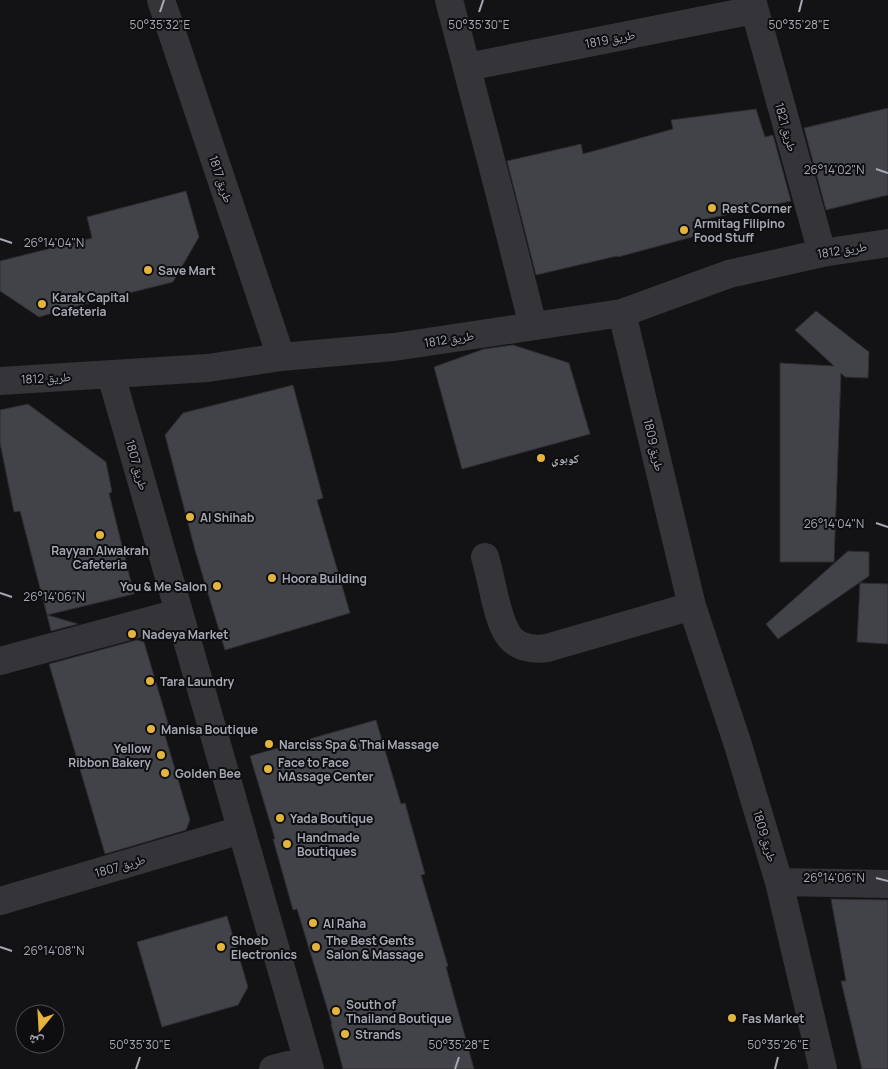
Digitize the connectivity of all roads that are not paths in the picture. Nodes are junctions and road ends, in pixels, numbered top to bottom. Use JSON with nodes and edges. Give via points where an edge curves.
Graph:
{"nodes":[{"id":1,"x":161,"y":0,"type":"edge"},
{"id":2,"x":449,"y":0,"type":"edge"},
{"id":3,"x":753,"y":5,"type":"edge"},
{"id":4,"x":467,"y":68,"type":"junction"},
{"id":5,"x":888,"y":243,"type":"edge"},
{"id":6,"x":822,"y":253,"type":"junction"},
{"id":7,"x":622,"y":313,"type":"junction"},
{"id":8,"x":533,"y":326,"type":"junction"},
{"id":9,"x":281,"y":357,"type":"junction"},
{"id":10,"x":111,"y":375,"type":"junction"},
{"id":11,"x":0,"y":380,"type":"edge"},
{"id":12,"x":485,"y":557,"type":"dead end"},
{"id":13,"x":692,"y":606,"type":"junction"},
{"id":14,"x":178,"y":613,"type":"junction"},
{"id":15,"x":0,"y":661,"type":"edge"},
{"id":16,"x":241,"y":830,"type":"junction"},
{"id":17,"x":779,"y":882,"type":"junction"},
{"id":18,"x":888,"y":884,"type":"edge"},
{"id":19,"x":0,"y":901,"type":"edge"},
{"id":20,"x":308,"y":1064,"type":"edge"},
{"id":21,"x":273,"y":1069,"type":"edge"},
{"id":22,"x":823,"y":1069,"type":"edge"}],
"edges":[{"from":1,"to":9,"type":"street","name":"طريق 1817"},
{"from":2,"to":4,"type":"street"},
{"from":3,"to":4,"type":"street","name":"طريق 1819"},
{"from":3,"to":6,"type":"street","name":"طريق 1821"},
{"from":4,"to":8,"type":"street"},
{"from":5,"to":6,"type":"street","name":"طريق 1812"},
{"from":6,"to":7,"type":"street","name":"طريق 1812","via":[[729,274]]},
{"from":7,"to":8,"type":"street","name":"طريق 1812"},
{"from":7,"to":13,"type":"street","name":"طريق 1809"},
{"from":8,"to":9,"type":"street","name":"طريق 1812","via":[[394,347]]},
{"from":9,"to":10,"type":"street","name":"طريق 1812","via":[[208,368]]},
{"from":10,"to":11,"type":"street","name":"طريق 1812"},
{"from":10,"to":14,"type":"street","name":"طريق 1807"},
{"from":12,"to":13,"type":"street","via":[[506,633],[515,642],[536,650]]},
{"from":13,"to":17,"type":"street","name":"طريق 1809"},
{"from":14,"to":15,"type":"street"},
{"from":14,"to":16,"type":"street","name":"طريق 1807"},
{"from":16,"to":19,"type":"street","name":"طريق 1807"},
{"from":16,"to":20,"type":"street","name":"طريق 1807"},
{"from":17,"to":18,"type":"street"},
{"from":17,"to":22,"type":"street","name":"طريق 1809"},
{"from":20,"to":21,"type":"street","name":"طريق 1807"}]}
